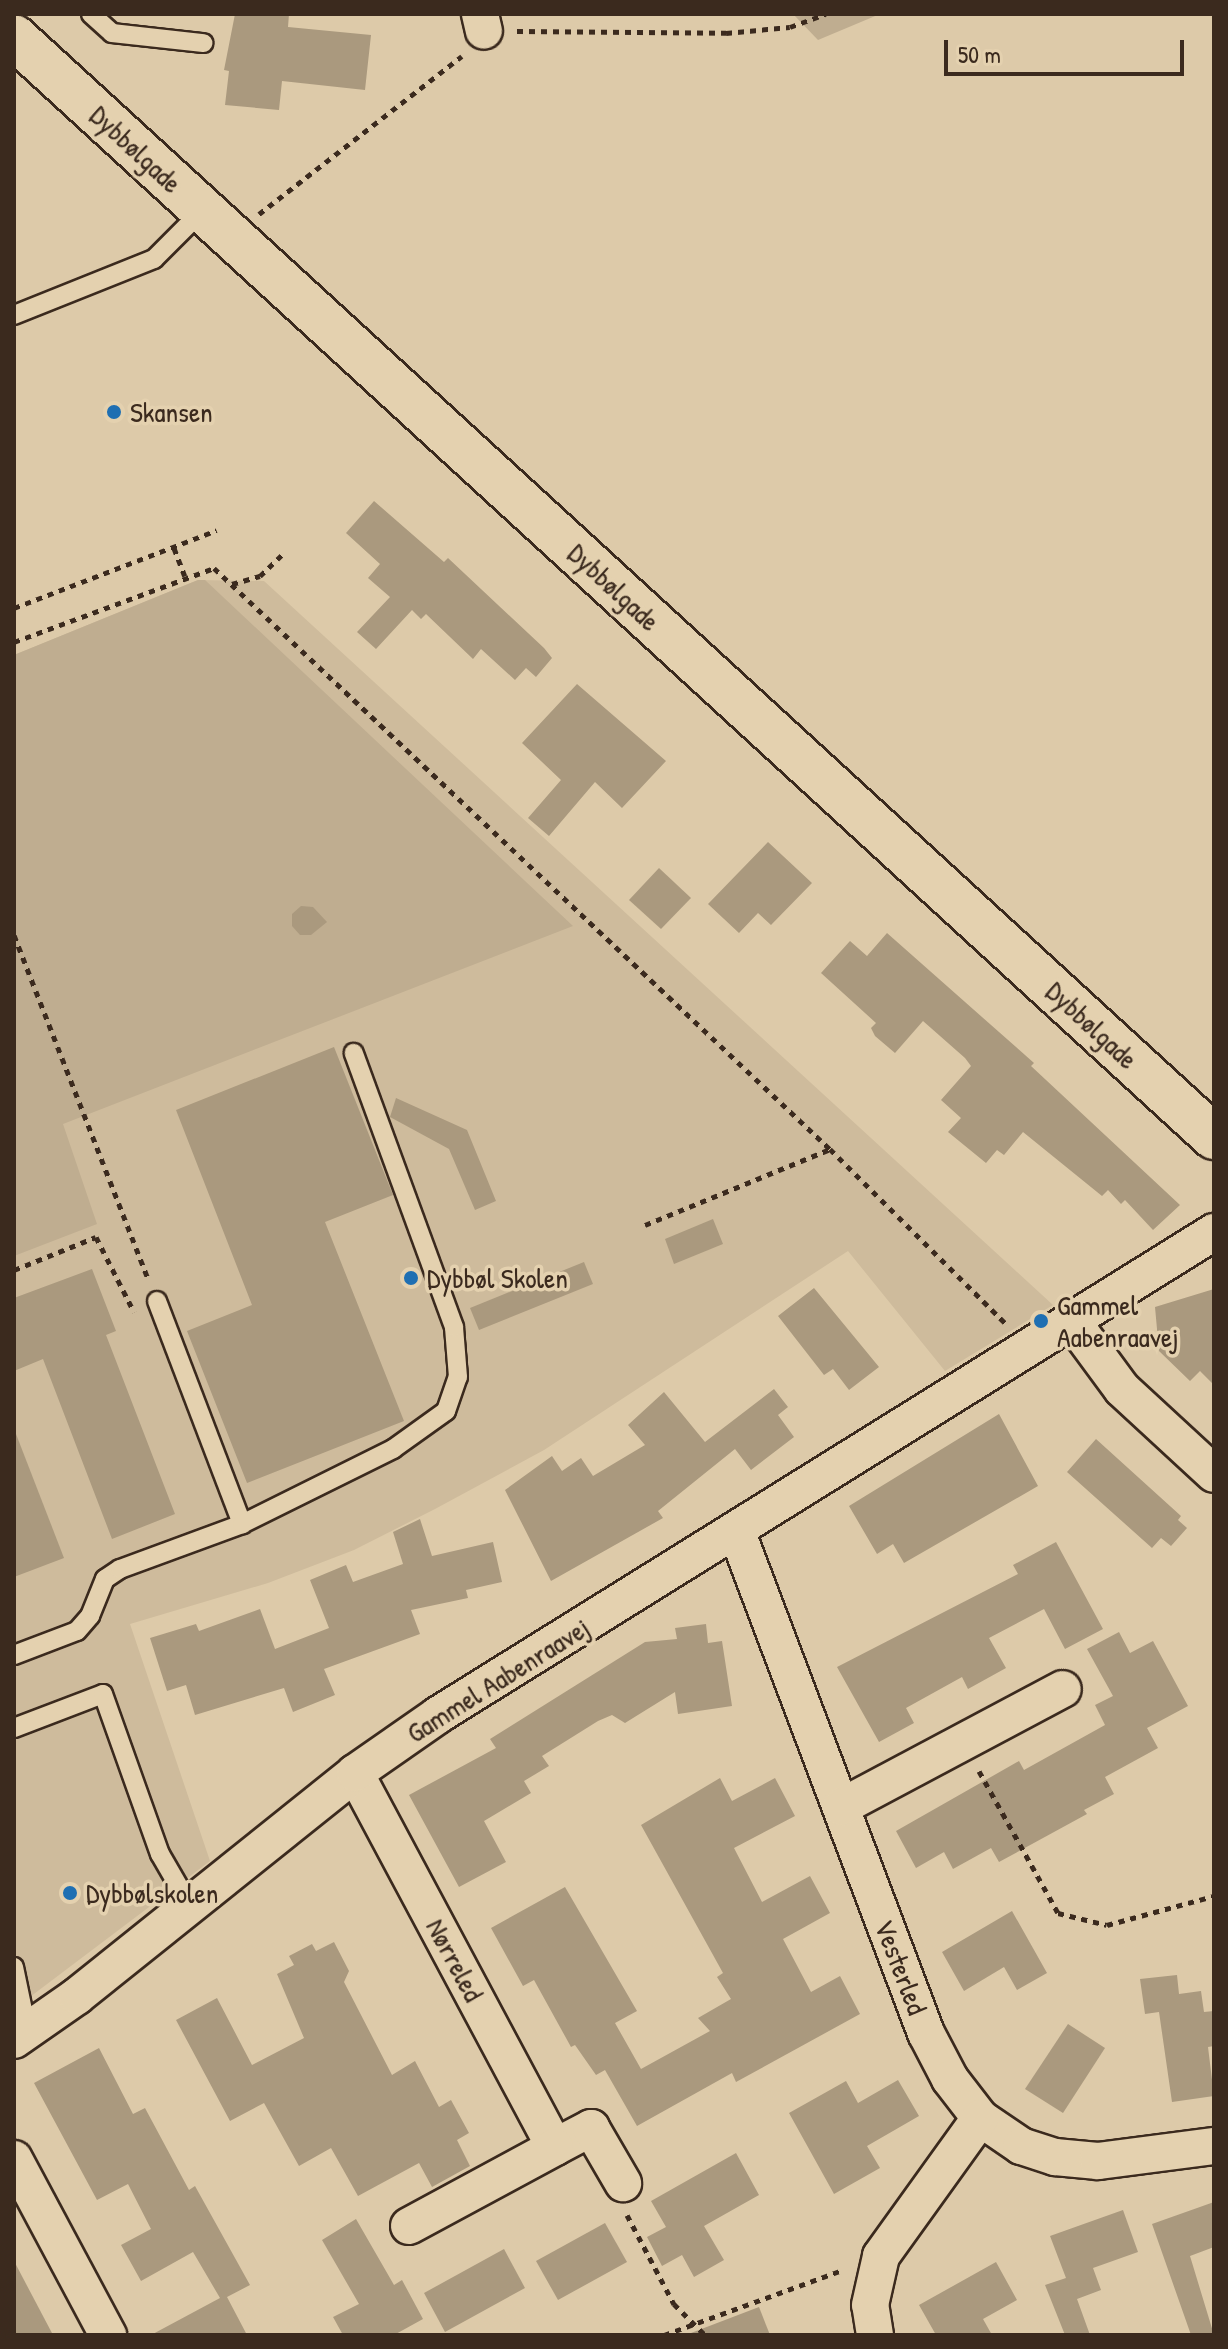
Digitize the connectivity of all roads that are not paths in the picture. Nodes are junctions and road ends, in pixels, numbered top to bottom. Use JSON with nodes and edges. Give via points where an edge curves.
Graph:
{"nodes":[{"id":1,"x":91,"y":14,"type":"edge"},
{"id":2,"x":14,"y":37,"type":"edge"},
{"id":3,"x":203,"y":43,"type":"dead end"},
{"id":4,"x":217,"y":223,"type":"junction"},
{"id":5,"x":14,"y":315,"type":"edge"},
{"id":6,"x":354,"y":1053,"type":"dead end"},
{"id":7,"x":1214,"y":1137,"type":"edge"},
{"id":8,"x":1214,"y":1232,"type":"edge"},
{"id":9,"x":157,"y":1301,"type":"road end"},
{"id":10,"x":1072,"y":1321,"type":"junction"},
{"id":11,"x":1214,"y":1474,"type":"edge"},
{"id":12,"x":242,"y":1524,"type":"junction"},
{"id":13,"x":736,"y":1530,"type":"junction"},
{"id":14,"x":14,"y":1655,"type":"edge"},
{"id":15,"x":1063,"y":1689,"type":"dead end"},
{"id":16,"x":14,"y":1728,"type":"edge"},
{"id":17,"x":355,"y":1773,"type":"junction"},
{"id":18,"x":841,"y":1807,"type":"junction"},
{"id":19,"x":189,"y":1904,"type":"junction"},
{"id":20,"x":14,"y":1967,"type":"edge"},
{"id":21,"x":20,"y":2035,"type":"edge"},
{"id":22,"x":980,"y":2118,"type":"junction"},
{"id":23,"x":1214,"y":2146,"type":"edge"},
{"id":24,"x":555,"y":2147,"type":"junction"},
{"id":25,"x":14,"y":2159,"type":"edge"},
{"id":26,"x":623,"y":2183,"type":"road end"},
{"id":27,"x":409,"y":2226,"type":"dead end"},
{"id":28,"x":108,"y":2335,"type":"edge"},
{"id":29,"x":875,"y":2335,"type":"edge"}],
"edges":[{"from":1,"to":3,"type":"lane","via":[[112,33]]},
{"from":2,"to":4,"type":"street","name":"Dybbølgade"},
{"from":4,"to":5,"type":"lane","via":[[154,259]]},
{"from":4,"to":7,"type":"street","name":"Dybbølgade"},
{"from":6,"to":12,"type":"lane","via":[[454,1327],[458,1377],[446,1411],[393,1449]]},
{"from":8,"to":10,"type":"street","name":"Gammel Aabenraavej"},
{"from":9,"to":12,"type":"lane"},
{"from":10,"to":11,"type":"street","via":[[1122,1389]]},
{"from":10,"to":13,"type":"street","name":"Gammel Aabenraavej"},
{"from":12,"to":14,"type":"lane","via":[[120,1569],[105,1579],[90,1616],[77,1631]]},
{"from":13,"to":17,"type":"street","name":"Gammel Aabenraavej","via":[[438,1715]]},
{"from":13,"to":18,"type":"street","name":"Vesterled"},
{"from":15,"to":18,"type":"street"},
{"from":16,"to":19,"type":"lane","via":[[103,1694],[160,1854]]},
{"from":17,"to":19,"type":"street","name":"Gammel Aabenraavej"},
{"from":17,"to":24,"type":"street","name":"Nørreled"},
{"from":18,"to":22,"type":"street","name":"Vesterled","via":[[926,2033],[950,2079]]},
{"from":19,"to":21,"type":"street","name":"Gammel Aabenraavej"},
{"from":20,"to":21,"type":"lane"},
{"from":22,"to":23,"type":"street","name":"Vesterled","via":[[1021,2146],[1055,2157],[1098,2161]]},
{"from":22,"to":29,"type":"street","via":[[881,2256],[870,2305]]},
{"from":24,"to":26,"type":"street","via":[[591,2128]]},
{"from":24,"to":27,"type":"street"},
{"from":25,"to":28,"type":"street"}]}
